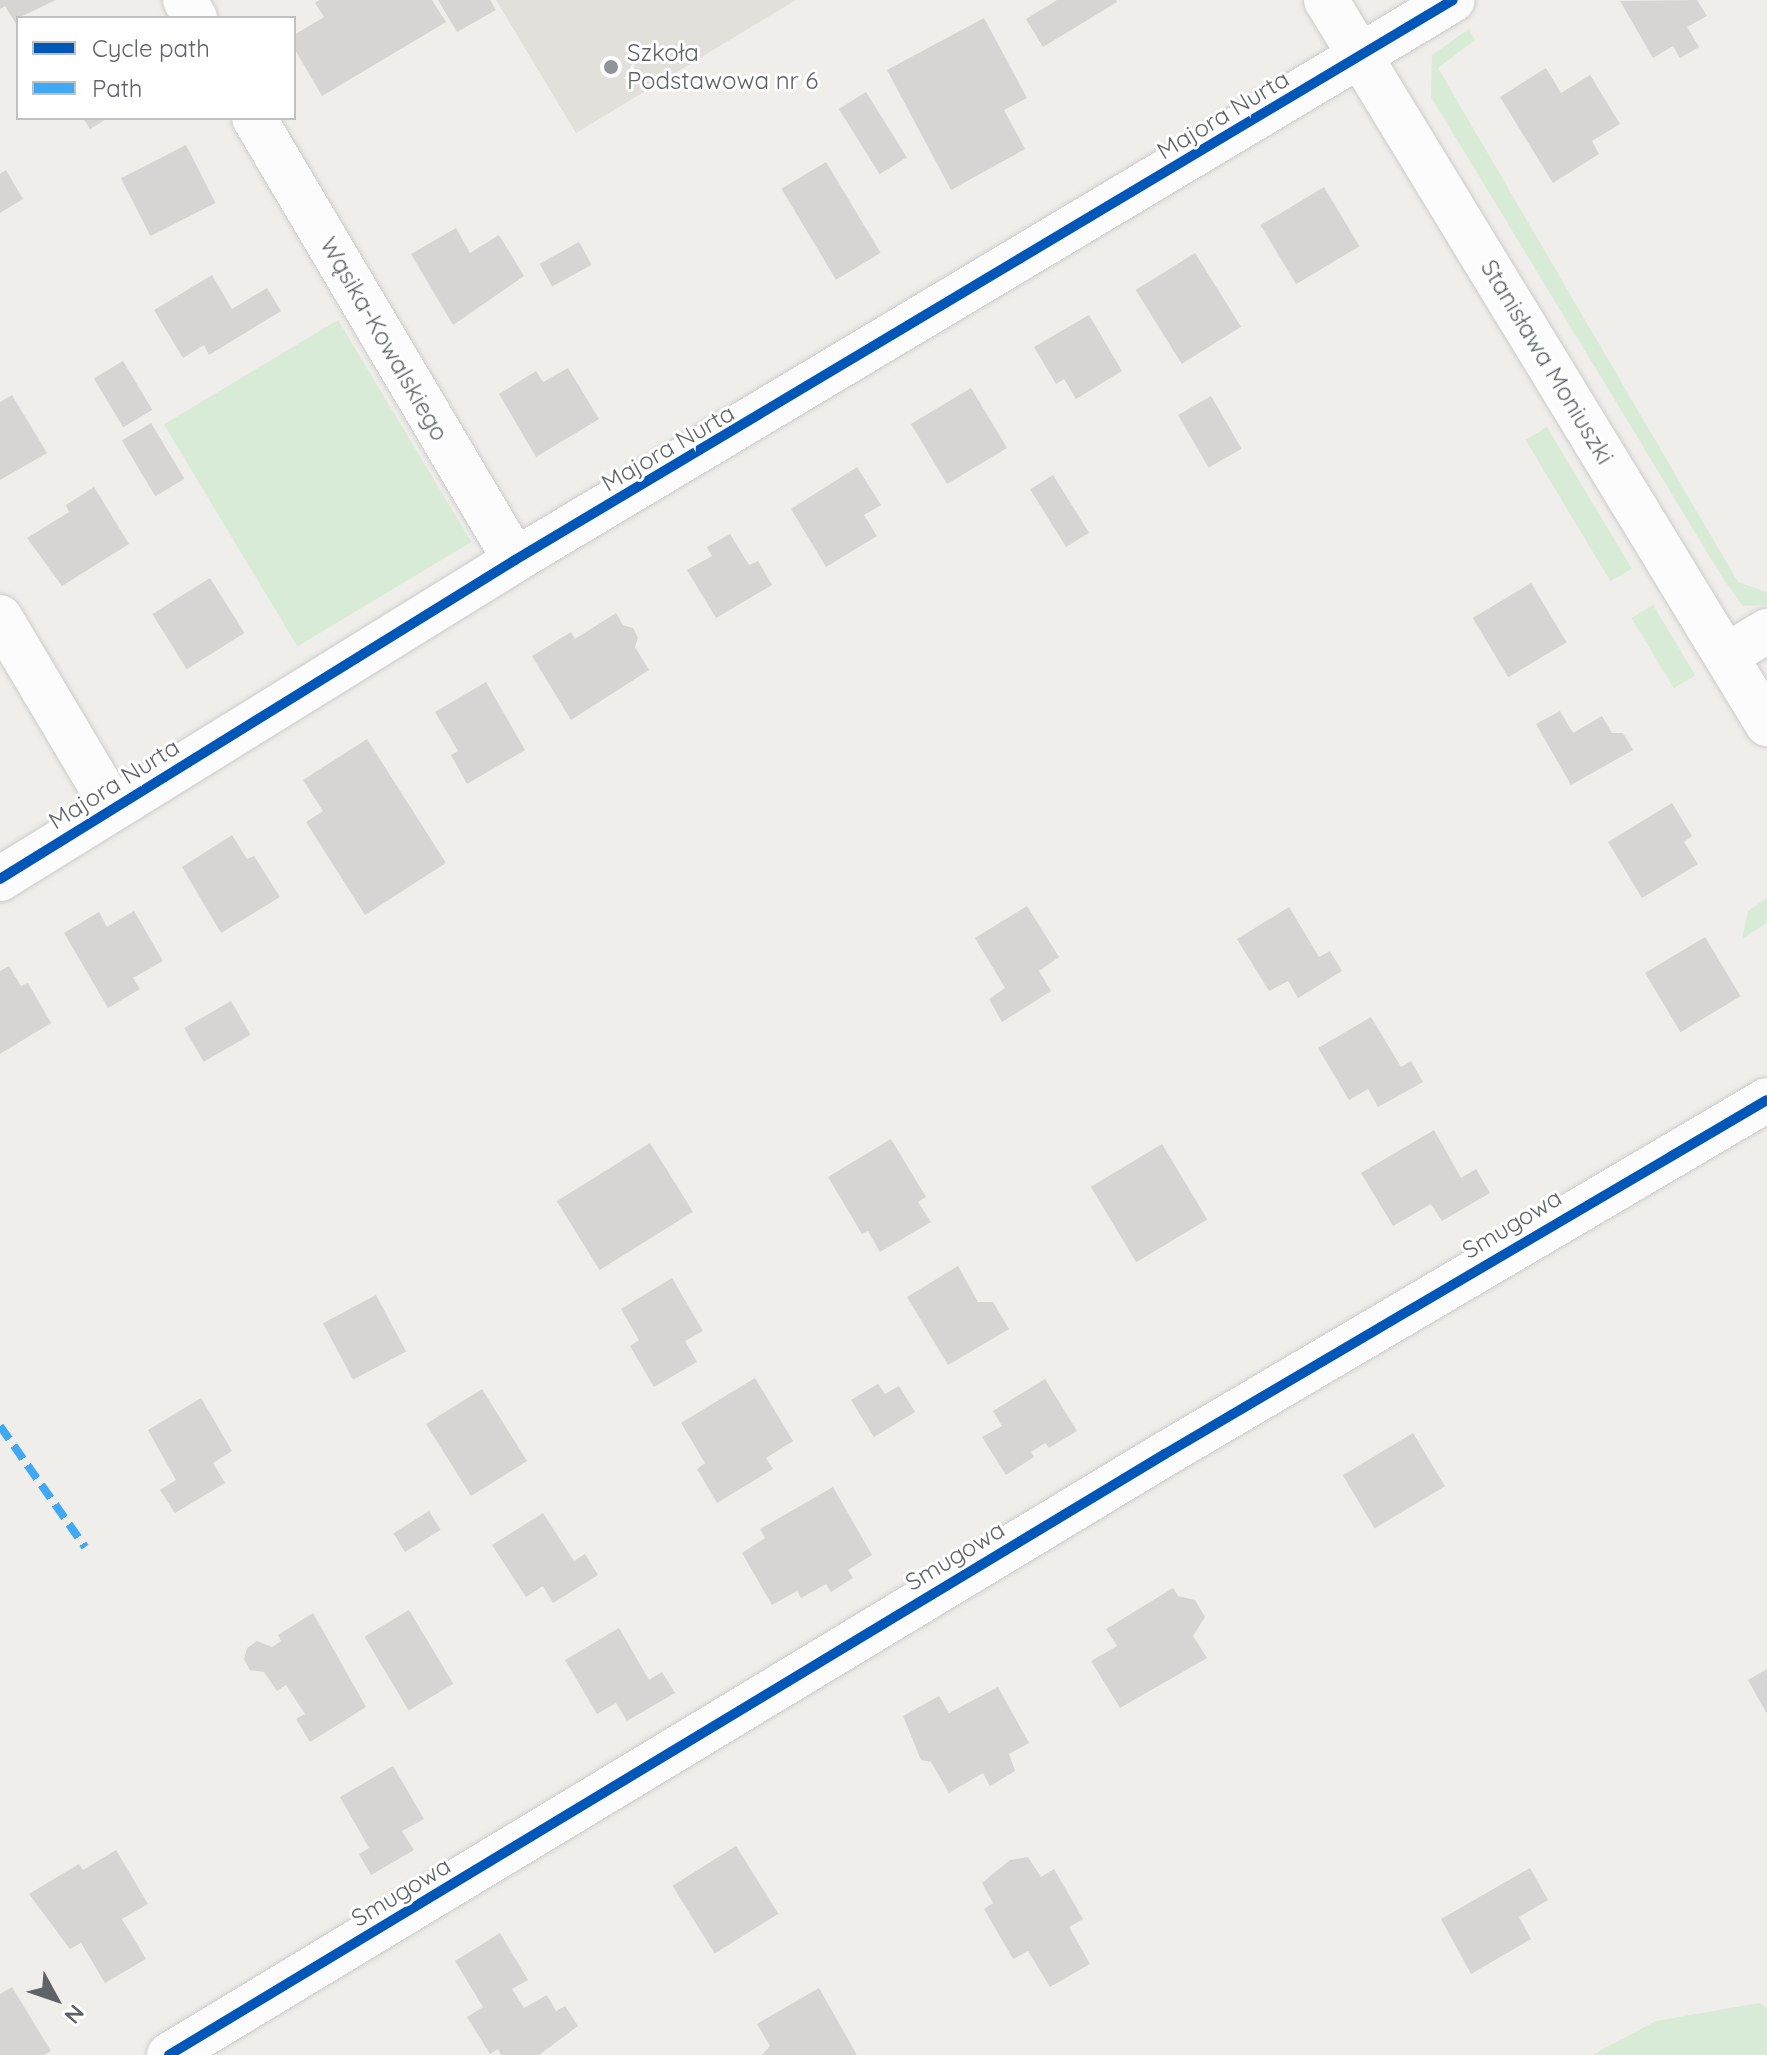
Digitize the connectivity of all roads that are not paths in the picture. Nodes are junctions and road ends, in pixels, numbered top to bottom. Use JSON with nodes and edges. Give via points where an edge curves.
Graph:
{"nodes":[{"id":1,"x":1326,"y":0,"type":"edge"},
{"id":2,"x":1453,"y":0,"type":"edge"},
{"id":3,"x":1359,"y":56,"type":"junction"},
{"id":4,"x":255,"y":120,"type":"edge"},
{"id":5,"x":515,"y":560,"type":"junction"},
{"id":6,"x":0,"y":617,"type":"edge"},
{"id":7,"x":1767,"y":631,"type":"edge"},
{"id":8,"x":1726,"y":656,"type":"junction"},
{"id":9,"x":1767,"y":724,"type":"edge"},
{"id":10,"x":113,"y":807,"type":"junction"},
{"id":11,"x":0,"y":879,"type":"edge"},
{"id":12,"x":1767,"y":1100,"type":"edge"},
{"id":13,"x":169,"y":2055,"type":"edge"}],
"edges":[{"from":1,"to":3,"type":"street","name":"Stanisława Moniuszki"},
{"from":2,"to":3,"type":"street","name":"Majora Nurta"},
{"from":3,"to":5,"type":"street","name":"Majora Nurta"},
{"from":3,"to":8,"type":"street","name":"Stanisława Moniuszki"},
{"from":4,"to":5,"type":"street","name":"Wąsika-Kowalskiego"},
{"from":5,"to":10,"type":"street","name":"Majora Nurta"},
{"from":6,"to":10,"type":"street"},
{"from":7,"to":8,"type":"street"},
{"from":8,"to":9,"type":"street","name":"Stanisława Moniuszki"},
{"from":10,"to":11,"type":"street","name":"Majora Nurta"},
{"from":12,"to":13,"type":"street","name":"Smugowa","via":[[1152,1462]]}]}
